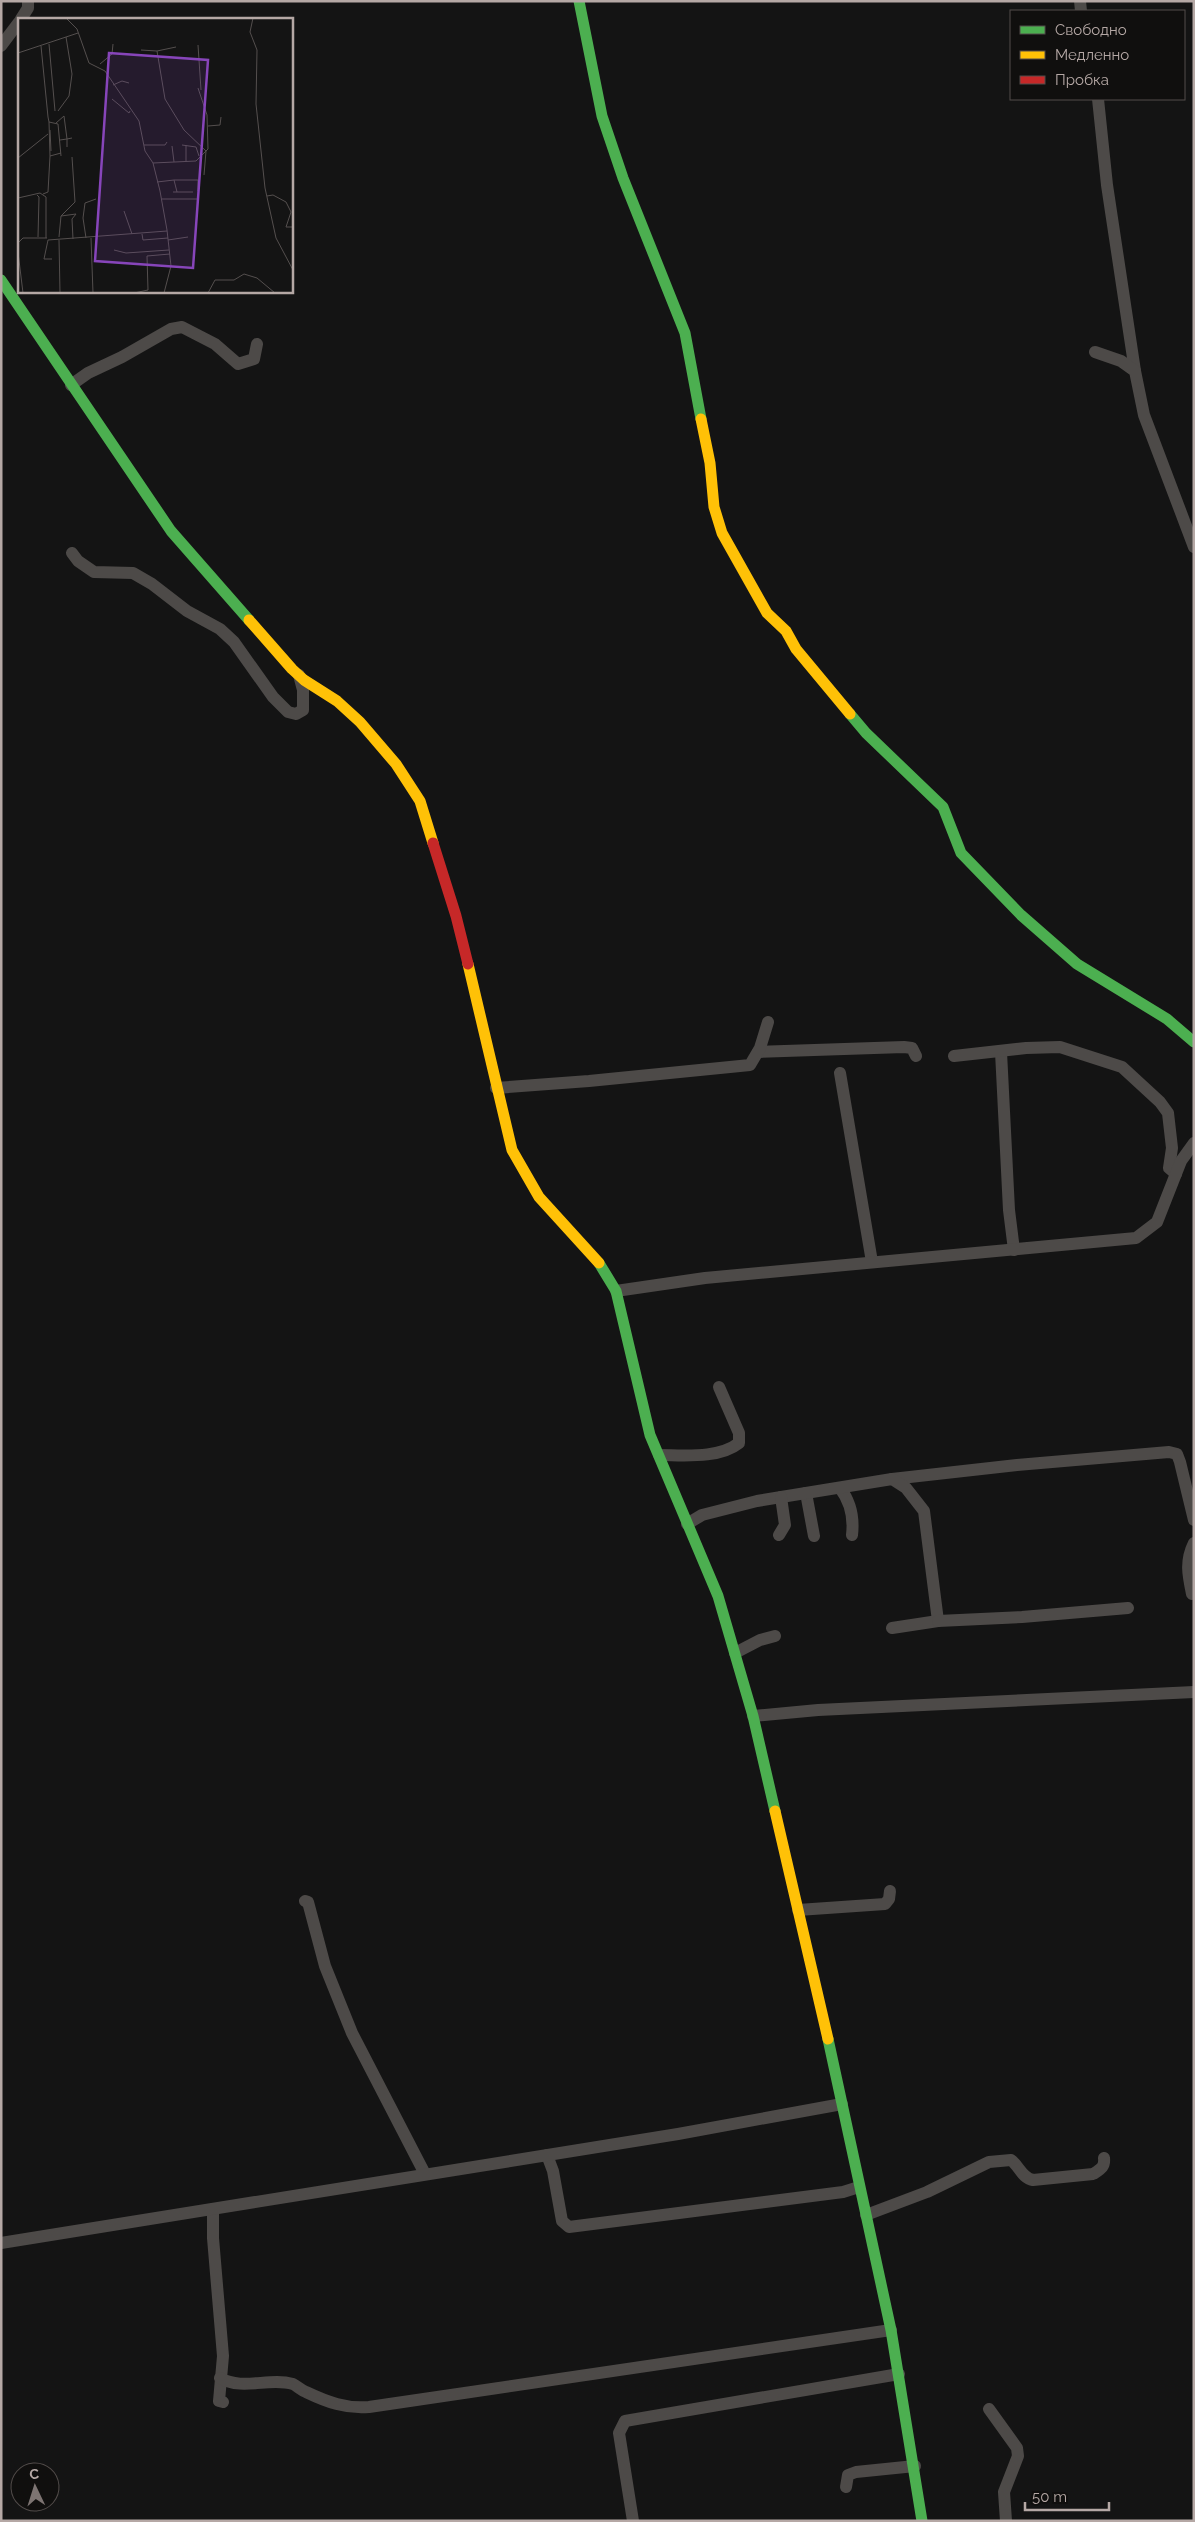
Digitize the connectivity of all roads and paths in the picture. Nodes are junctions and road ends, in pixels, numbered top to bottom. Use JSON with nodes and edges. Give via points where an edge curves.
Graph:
{"nodes":[{"id":1,"x":28,"y":1,"type":"edge"},
{"id":2,"x":579,"y":1,"type":"edge"},
{"id":3,"x":22,"y":18,"type":"edge"},
{"id":4,"x":18,"y":23,"type":"edge"},
{"id":5,"x":1,"y":46,"type":"edge"},
{"id":6,"x":1098,"y":100,"type":"edge"},
{"id":7,"x":1,"y":280,"type":"edge"},
{"id":8,"x":257,"y":344,"type":"dead end"},
{"id":9,"x":1095,"y":352,"type":"dead end"},
{"id":10,"x":1134,"y":371,"type":"junction"},
{"id":11,"x":71,"y":386,"type":"junction"},
{"id":12,"x":1194,"y":547,"type":"edge"},
{"id":13,"x":72,"y":553,"type":"dead end"},
{"id":14,"x":299,"y":675,"type":"junction"},
{"id":15,"x":768,"y":1022,"type":"dead end"},
{"id":16,"x":1194,"y":1042,"type":"edge"},
{"id":17,"x":758,"y":1052,"type":"junction"},
{"id":18,"x":1001,"y":1052,"type":"junction"},
{"id":19,"x":916,"y":1056,"type":"dead end"},
{"id":20,"x":954,"y":1056,"type":"dead end"},
{"id":21,"x":840,"y":1073,"type":"dead end"},
{"id":22,"x":496,"y":1088,"type":"junction"},
{"id":23,"x":1194,"y":1142,"type":"edge"},
{"id":24,"x":1176,"y":1174,"type":"junction"},
{"id":25,"x":1014,"y":1250,"type":"junction"},
{"id":26,"x":872,"y":1262,"type":"junction"},
{"id":27,"x":616,"y":1291,"type":"junction"},
{"id":28,"x":719,"y":1387,"type":"dead end"},
{"id":29,"x":659,"y":1455,"type":"junction"},
{"id":30,"x":892,"y":1479,"type":"junction"},
{"id":31,"x":840,"y":1488,"type":"junction"},
{"id":32,"x":806,"y":1493,"type":"junction"},
{"id":33,"x":780,"y":1497,"type":"junction"},
{"id":34,"x":1194,"y":1520,"type":"edge"},
{"id":35,"x":687,"y":1524,"type":"junction"},
{"id":36,"x":779,"y":1535,"type":"dead end"},
{"id":37,"x":852,"y":1535,"type":"dead end"},
{"id":38,"x":814,"y":1536,"type":"dead end"},
{"id":39,"x":1194,"y":1543,"type":"edge"},
{"id":40,"x":1192,"y":1594,"type":"dead end"},
{"id":41,"x":1128,"y":1608,"type":"dead end"},
{"id":42,"x":938,"y":1621,"type":"junction"},
{"id":43,"x":892,"y":1628,"type":"dead end"},
{"id":44,"x":775,"y":1636,"type":"dead end"},
{"id":45,"x":735,"y":1653,"type":"junction"},
{"id":46,"x":1194,"y":1692,"type":"edge"},
{"id":47,"x":753,"y":1716,"type":"junction"},
{"id":48,"x":890,"y":1891,"type":"dead end"},
{"id":49,"x":306,"y":1901,"type":"dead end"},
{"id":50,"x":798,"y":1910,"type":"junction"},
{"id":51,"x":842,"y":2104,"type":"junction"},
{"id":52,"x":548,"y":2155,"type":"junction"},
{"id":53,"x":1104,"y":2158,"type":"dead end"},
{"id":54,"x":425,"y":2174,"type":"junction"},
{"id":55,"x":859,"y":2187,"type":"junction"},
{"id":56,"x":213,"y":2209,"type":"junction"},
{"id":57,"x":866,"y":2215,"type":"junction"},
{"id":58,"x":1,"y":2243,"type":"edge"},
{"id":59,"x":891,"y":2330,"type":"junction"},
{"id":60,"x":899,"y":2374,"type":"junction"},
{"id":61,"x":220,"y":2378,"type":"junction"},
{"id":62,"x":223,"y":2402,"type":"dead end"},
{"id":63,"x":989,"y":2409,"type":"dead end"},
{"id":64,"x":915,"y":2466,"type":"junction"},
{"id":65,"x":846,"y":2487,"type":"dead end"},
{"id":66,"x":633,"y":2521,"type":"edge"},
{"id":67,"x":922,"y":2521,"type":"edge"},
{"id":68,"x":1006,"y":2521,"type":"edge"}],
"edges":[{"from":1,"to":3,"type":"street"},
{"from":2,"to":16,"type":"street","via":[[602,116],[623,178],[685,333],[710,463],[714,507],[722,533],[766,613],[786,631],[796,649],[866,733],[944,807],[961,853],[968,862],[1042,935],[1078,965],[1161,1014]]},
{"from":4,"to":5,"type":"street"},
{"from":6,"to":10,"type":"street"},
{"from":7,"to":11,"type":"street"},
{"from":8,"to":11,"type":"street","via":[[254,359],[238,364],[215,344],[182,327],[171,329],[88,373]]},
{"from":9,"to":10,"type":"street","via":[[1121,361]]},
{"from":10,"to":12,"type":"street","via":[[1144,415]]},
{"from":11,"to":14,"type":"street","via":[[171,531],[265,641]]},
{"from":13,"to":14,"type":"street","via":[[94,572],[133,573],[187,611],[220,629],[234,642],[273,697],[288,712],[296,714],[303,710]]},
{"from":14,"to":22,"type":"street","via":[[337,700],[360,722],[396,764],[420,801],[456,916]]},
{"from":15,"to":17,"type":"street"},
{"from":17,"to":19,"type":"street","via":[[912,1048]]},
{"from":17,"to":22,"type":"street","via":[[750,1065],[739,1067]]},
{"from":18,"to":20,"type":"street"},
{"from":18,"to":24,"type":"street","via":[[1060,1047],[1122,1068],[1168,1113],[1172,1148],[1168,1168]]},
{"from":18,"to":25,"type":"street"},
{"from":21,"to":26,"type":"street"},
{"from":22,"to":27,"type":"street","via":[[518,1164],[539,1197],[598,1261]]},
{"from":23,"to":24,"type":"street"},
{"from":24,"to":25,"type":"street","via":[[1157,1222],[1136,1238]]},
{"from":25,"to":26,"type":"street"},
{"from":26,"to":27,"type":"street","via":[[705,1278]]},
{"from":27,"to":29,"type":"street","via":[[644,1412]]},
{"from":28,"to":29,"type":"street","via":[[739,1433],[740,1444],[718,1452]]},
{"from":29,"to":35,"type":"street"},
{"from":30,"to":31,"type":"street"},
{"from":30,"to":34,"type":"street","via":[[1169,1452],[1177,1454],[1180,1462]]},
{"from":30,"to":42,"type":"street","via":[[906,1488],[924,1511]]},
{"from":31,"to":32,"type":"street"},
{"from":31,"to":37,"type":"street","via":[[846,1495],[852,1516]]},
{"from":32,"to":33,"type":"street"},
{"from":32,"to":38,"type":"street"},
{"from":33,"to":35,"type":"street","via":[[702,1515]]},
{"from":33,"to":36,"type":"street","via":[[785,1525]]},
{"from":35,"to":45,"type":"street","via":[[718,1596]]},
{"from":39,"to":40,"type":"street","via":[[1188,1554],[1187,1567]]},
{"from":41,"to":42,"type":"street"},
{"from":42,"to":43,"type":"street"},
{"from":44,"to":45,"type":"street"},
{"from":45,"to":47,"type":"street"},
{"from":46,"to":47,"type":"street","via":[[1048,1697]]},
{"from":47,"to":50,"type":"street"},
{"from":48,"to":50,"type":"street","via":[[885,1904]]},
{"from":49,"to":54,"type":"street","via":[[325,1966],[352,2033]]},
{"from":50,"to":51,"type":"street"},
{"from":51,"to":52,"type":"street"},
{"from":51,"to":55,"type":"street"},
{"from":52,"to":54,"type":"street"},
{"from":52,"to":55,"type":"street","via":[[562,2221],[569,2227],[843,2192]]},
{"from":53,"to":57,"type":"street","via":[[1101,2169],[1093,2174],[1033,2180],[1025,2177],[1010,2160],[990,2162],[927,2192]]},
{"from":54,"to":56,"type":"street"},
{"from":55,"to":57,"type":"street"},
{"from":56,"to":58,"type":"street"},
{"from":56,"to":61,"type":"street","via":[[222,2356]]},
{"from":57,"to":59,"type":"street"},
{"from":59,"to":60,"type":"street"},
{"from":59,"to":61,"type":"street","via":[[369,2408],[343,2406],[303,2391],[294,2384],[243,2384]]},
{"from":60,"to":64,"type":"street"},
{"from":60,"to":66,"type":"street","via":[[625,2421],[619,2433]]},
{"from":61,"to":62,"type":"street","via":[[219,2400]]},
{"from":63,"to":68,"type":"street","via":[[1017,2448],[1018,2456],[1004,2492]]},
{"from":64,"to":65,"type":"street","via":[[856,2472],[848,2476]]},
{"from":64,"to":67,"type":"street"}]}
